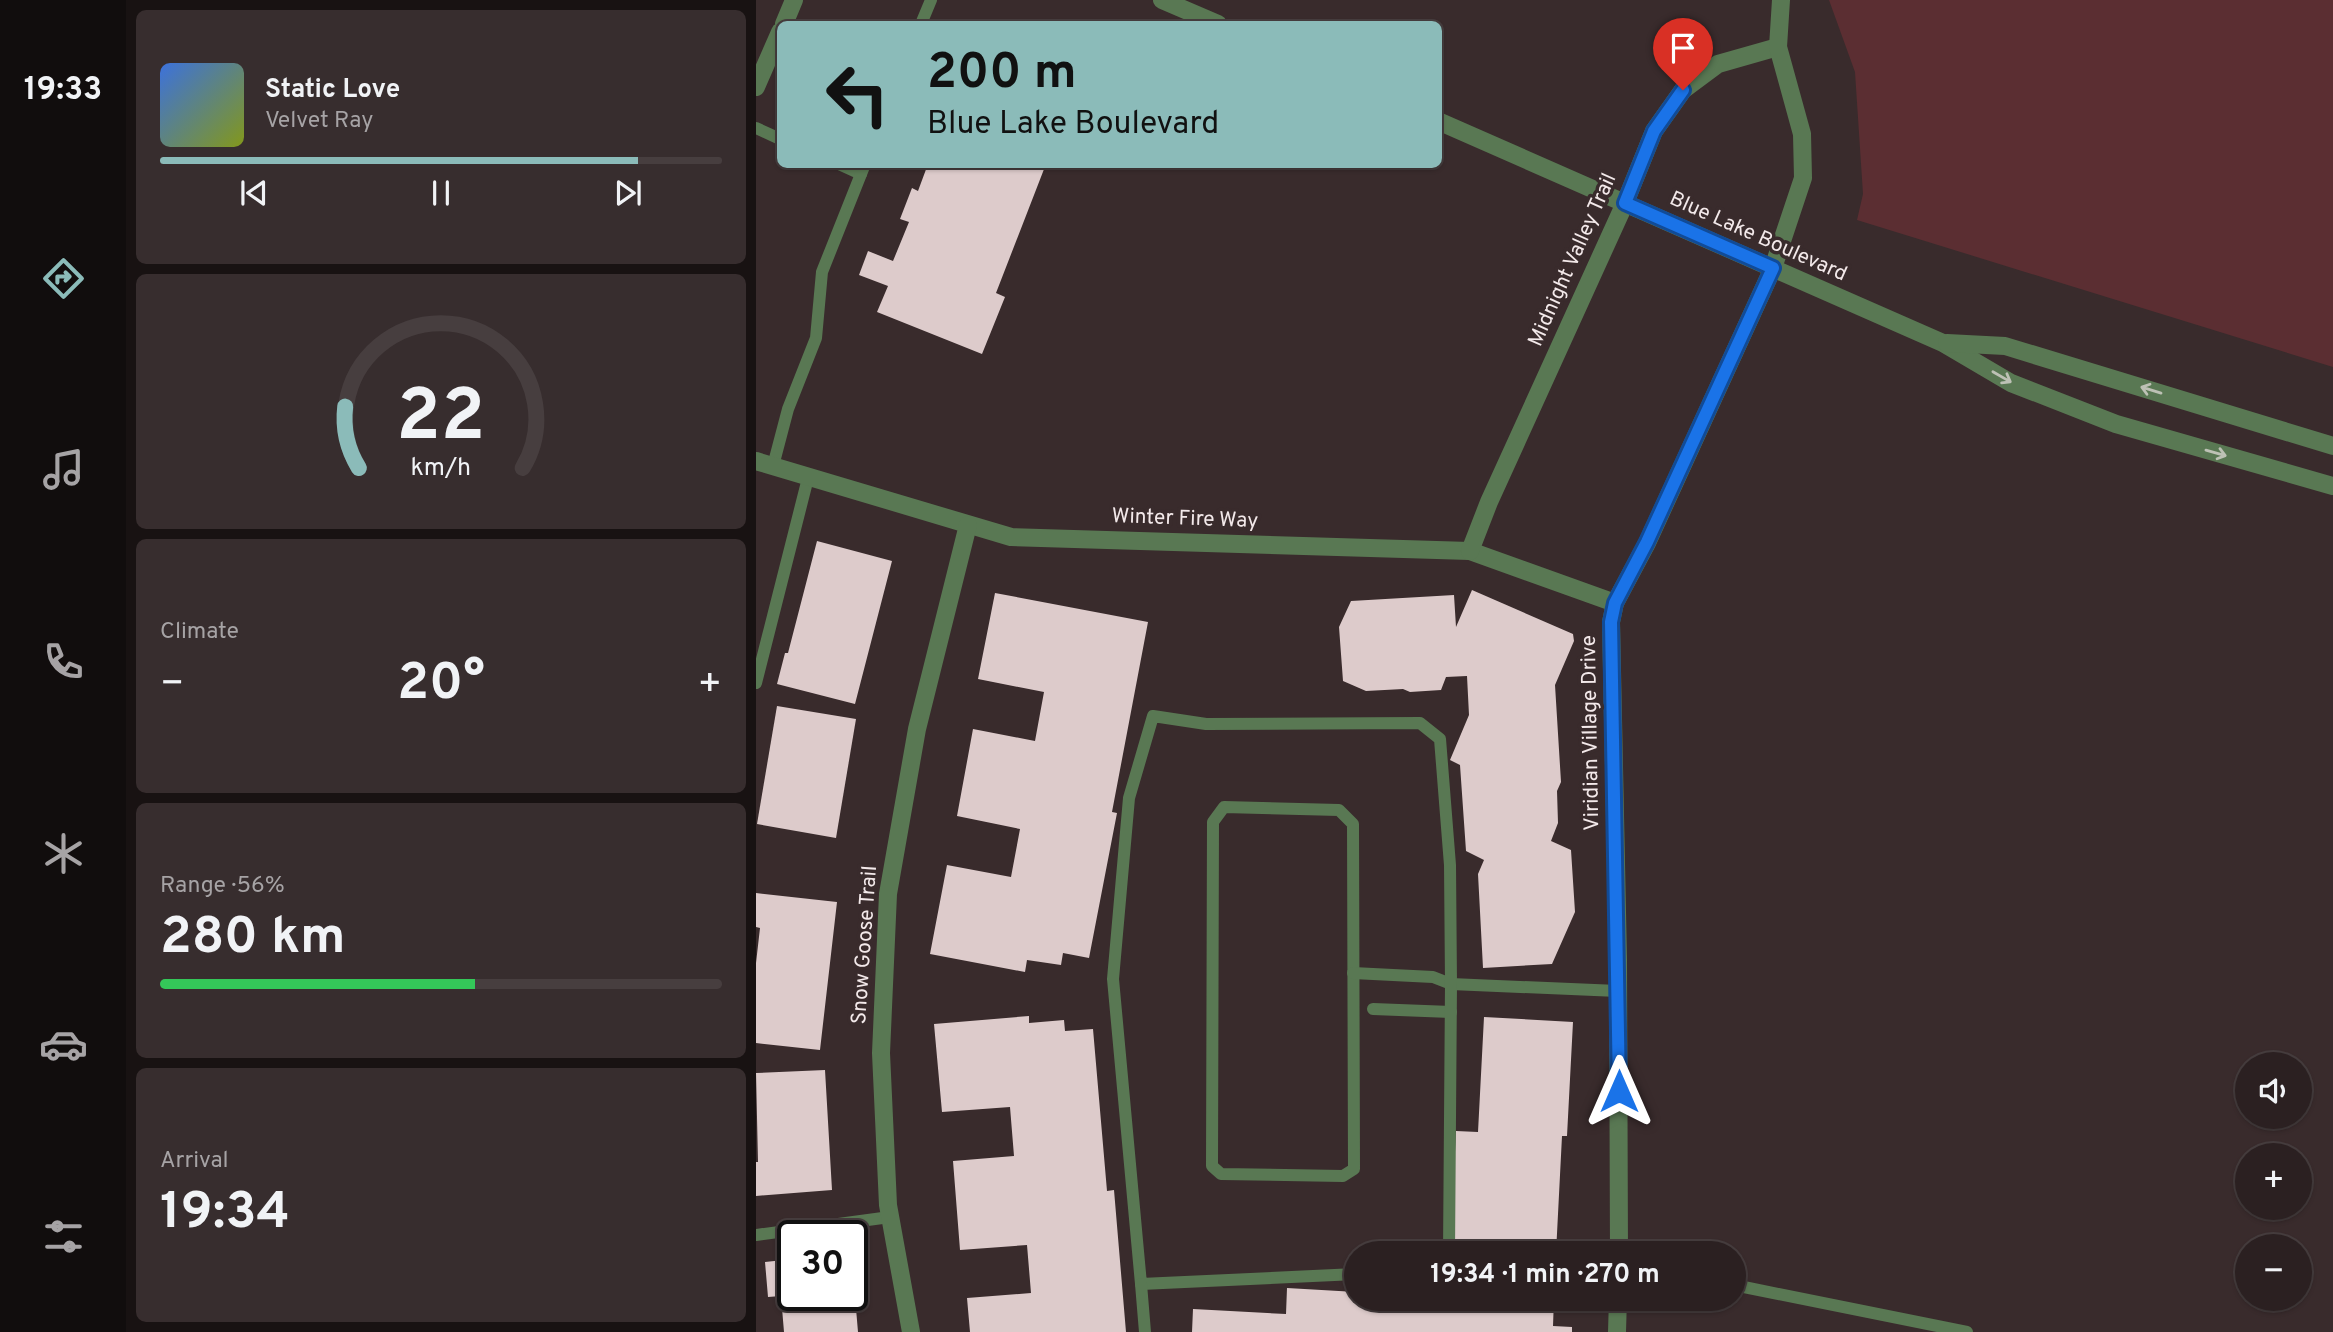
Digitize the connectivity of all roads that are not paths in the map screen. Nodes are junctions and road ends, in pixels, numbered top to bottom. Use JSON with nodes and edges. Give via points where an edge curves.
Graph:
{"nodes":[{"id":1,"x":794,"y":0,"type":"edge"},
{"id":2,"x":931,"y":0,"type":"edge"},
{"id":3,"x":1162,"y":0,"type":"edge"},
{"id":4,"x":1781,"y":0,"type":"edge"},
{"id":5,"x":785,"y":21,"type":"edge"},
{"id":6,"x":922,"y":21,"type":"edge"},
{"id":7,"x":1211,"y":21,"type":"edge"},
{"id":8,"x":777,"y":39,"type":"edge"},
{"id":9,"x":1778,"y":47,"type":"junction"},
{"id":10,"x":756,"y":87,"type":"edge"},
{"id":11,"x":1442,"y":123,"type":"edge"},
{"id":12,"x":756,"y":128,"type":"edge"},
{"id":13,"x":777,"y":138,"type":"edge"},
{"id":14,"x":863,"y":169,"type":"edge"},
{"id":15,"x":1625,"y":203,"type":"junction"},
{"id":16,"x":1773,"y":268,"type":"junction"},
{"id":17,"x":1943,"y":343,"type":"junction"},
{"id":18,"x":2333,"y":446,"type":"edge"},
{"id":19,"x":764,"y":464,"type":"edge"},
{"id":20,"x":808,"y":478,"type":"junction"},
{"id":21,"x":2333,"y":486,"type":"edge"},
{"id":22,"x":968,"y":525,"type":"junction"},
{"id":23,"x":1470,"y":551,"type":"junction"},
{"id":24,"x":1615,"y":603,"type":"junction"},
{"id":25,"x":756,"y":684,"type":"edge"},
{"id":26,"x":1353,"y":973,"type":"junction"},
{"id":27,"x":1451,"y":984,"type":"junction"},
{"id":28,"x":1618,"y":991,"type":"junction"},
{"id":29,"x":1373,"y":1009,"type":"dead end"},
{"id":30,"x":1451,"y":1012,"type":"junction"},
{"id":31,"x":890,"y":1217,"type":"junction"},
{"id":32,"x":756,"y":1235,"type":"edge"},
{"id":33,"x":1449,"y":1241,"type":"edge"},
{"id":34,"x":1619,"y":1241,"type":"edge"},
{"id":35,"x":1344,"y":1275,"type":"edge"},
{"id":36,"x":1141,"y":1284,"type":"junction"},
{"id":37,"x":1746,"y":1287,"type":"edge"},
{"id":38,"x":1618,"y":1311,"type":"edge"},
{"id":39,"x":911,"y":1332,"type":"edge"},
{"id":40,"x":1145,"y":1332,"type":"edge"},
{"id":41,"x":1617,"y":1332,"type":"edge"},
{"id":42,"x":1967,"y":1332,"type":"edge"}],
"edges":[{"from":1,"to":5,"type":"street"},
{"from":2,"to":6,"type":"lane"},
{"from":3,"to":7,"type":"street"},
{"from":4,"to":9,"type":"street","name":"Viridian Village Drive"},
{"from":8,"to":10,"type":"street"},
{"from":9,"to":15,"type":"street","name":"Midnight Valley Trail","via":[[1717,64],[1683,90],[1654,131]]},
{"from":9,"to":16,"type":"street","name":"Viridian Village Drive","via":[[1802,134],[1803,178]]},
{"from":11,"to":15,"type":"street","name":"Blue Lake Boulevard"},
{"from":12,"to":13,"type":"lane"},
{"from":14,"to":19,"type":"lane","via":[[822,272],[816,338]]},
{"from":15,"to":16,"type":"street","name":"Blue Lake Boulevard"},
{"from":15,"to":23,"type":"street","name":"Midnight Valley Trail"},
{"from":16,"to":17,"type":"street","name":"Blue Lake Boulevard"},
{"from":16,"to":24,"type":"street","name":"Viridian Village Drive"},
{"from":18,"to":17,"type":"street","name":"Blue Lake Boulevard","one_way":true,"via":[[2005,346]]},
{"from":17,"to":21,"type":"street","name":"Blue Lake Boulevard","one_way":true,"via":[[2011,383],[2116,424]]},
{"from":19,"to":20,"type":"street","name":"Winter Fire Way"},
{"from":20,"to":22,"type":"street","name":"Winter Fire Way"},
{"from":20,"to":25,"type":"lane"},
{"from":22,"to":23,"type":"street","name":"Winter Fire Way","via":[[1011,537]]},
{"from":22,"to":31,"type":"street","name":"Snow Goose Trail","via":[[917,729],[888,894],[881,1053]]},
{"from":23,"to":24,"type":"street","name":"Winter Fire Way"},
{"from":24,"to":28,"type":"street","name":"Viridian Village Drive","via":[[1611,622]]},
{"from":26,"to":26,"type":"lane","via":[[1353,824],[1339,810],[1224,807],[1213,822],[1212,1166],[1221,1174],[1343,1175],[1354,1169]]},
{"from":26,"to":27,"type":"lane","via":[[1433,977]]},
{"from":27,"to":28,"type":"lane"},
{"from":27,"to":30,"type":"lane"},
{"from":27,"to":36,"type":"lane","via":[[1450,865],[1440,739],[1420,723],[1206,724],[1153,716],[1129,798],[1112,979]]},
{"from":28,"to":34,"type":"street","name":"Viridian Village Drive"},
{"from":29,"to":30,"type":"lane"},
{"from":30,"to":33,"type":"lane"},
{"from":31,"to":32,"type":"lane"},
{"from":31,"to":39,"type":"street","name":"Snow Goose Trail"},
{"from":35,"to":36,"type":"lane"},
{"from":36,"to":40,"type":"lane"},
{"from":37,"to":42,"type":"lane"},
{"from":38,"to":41,"type":"street"}]}
